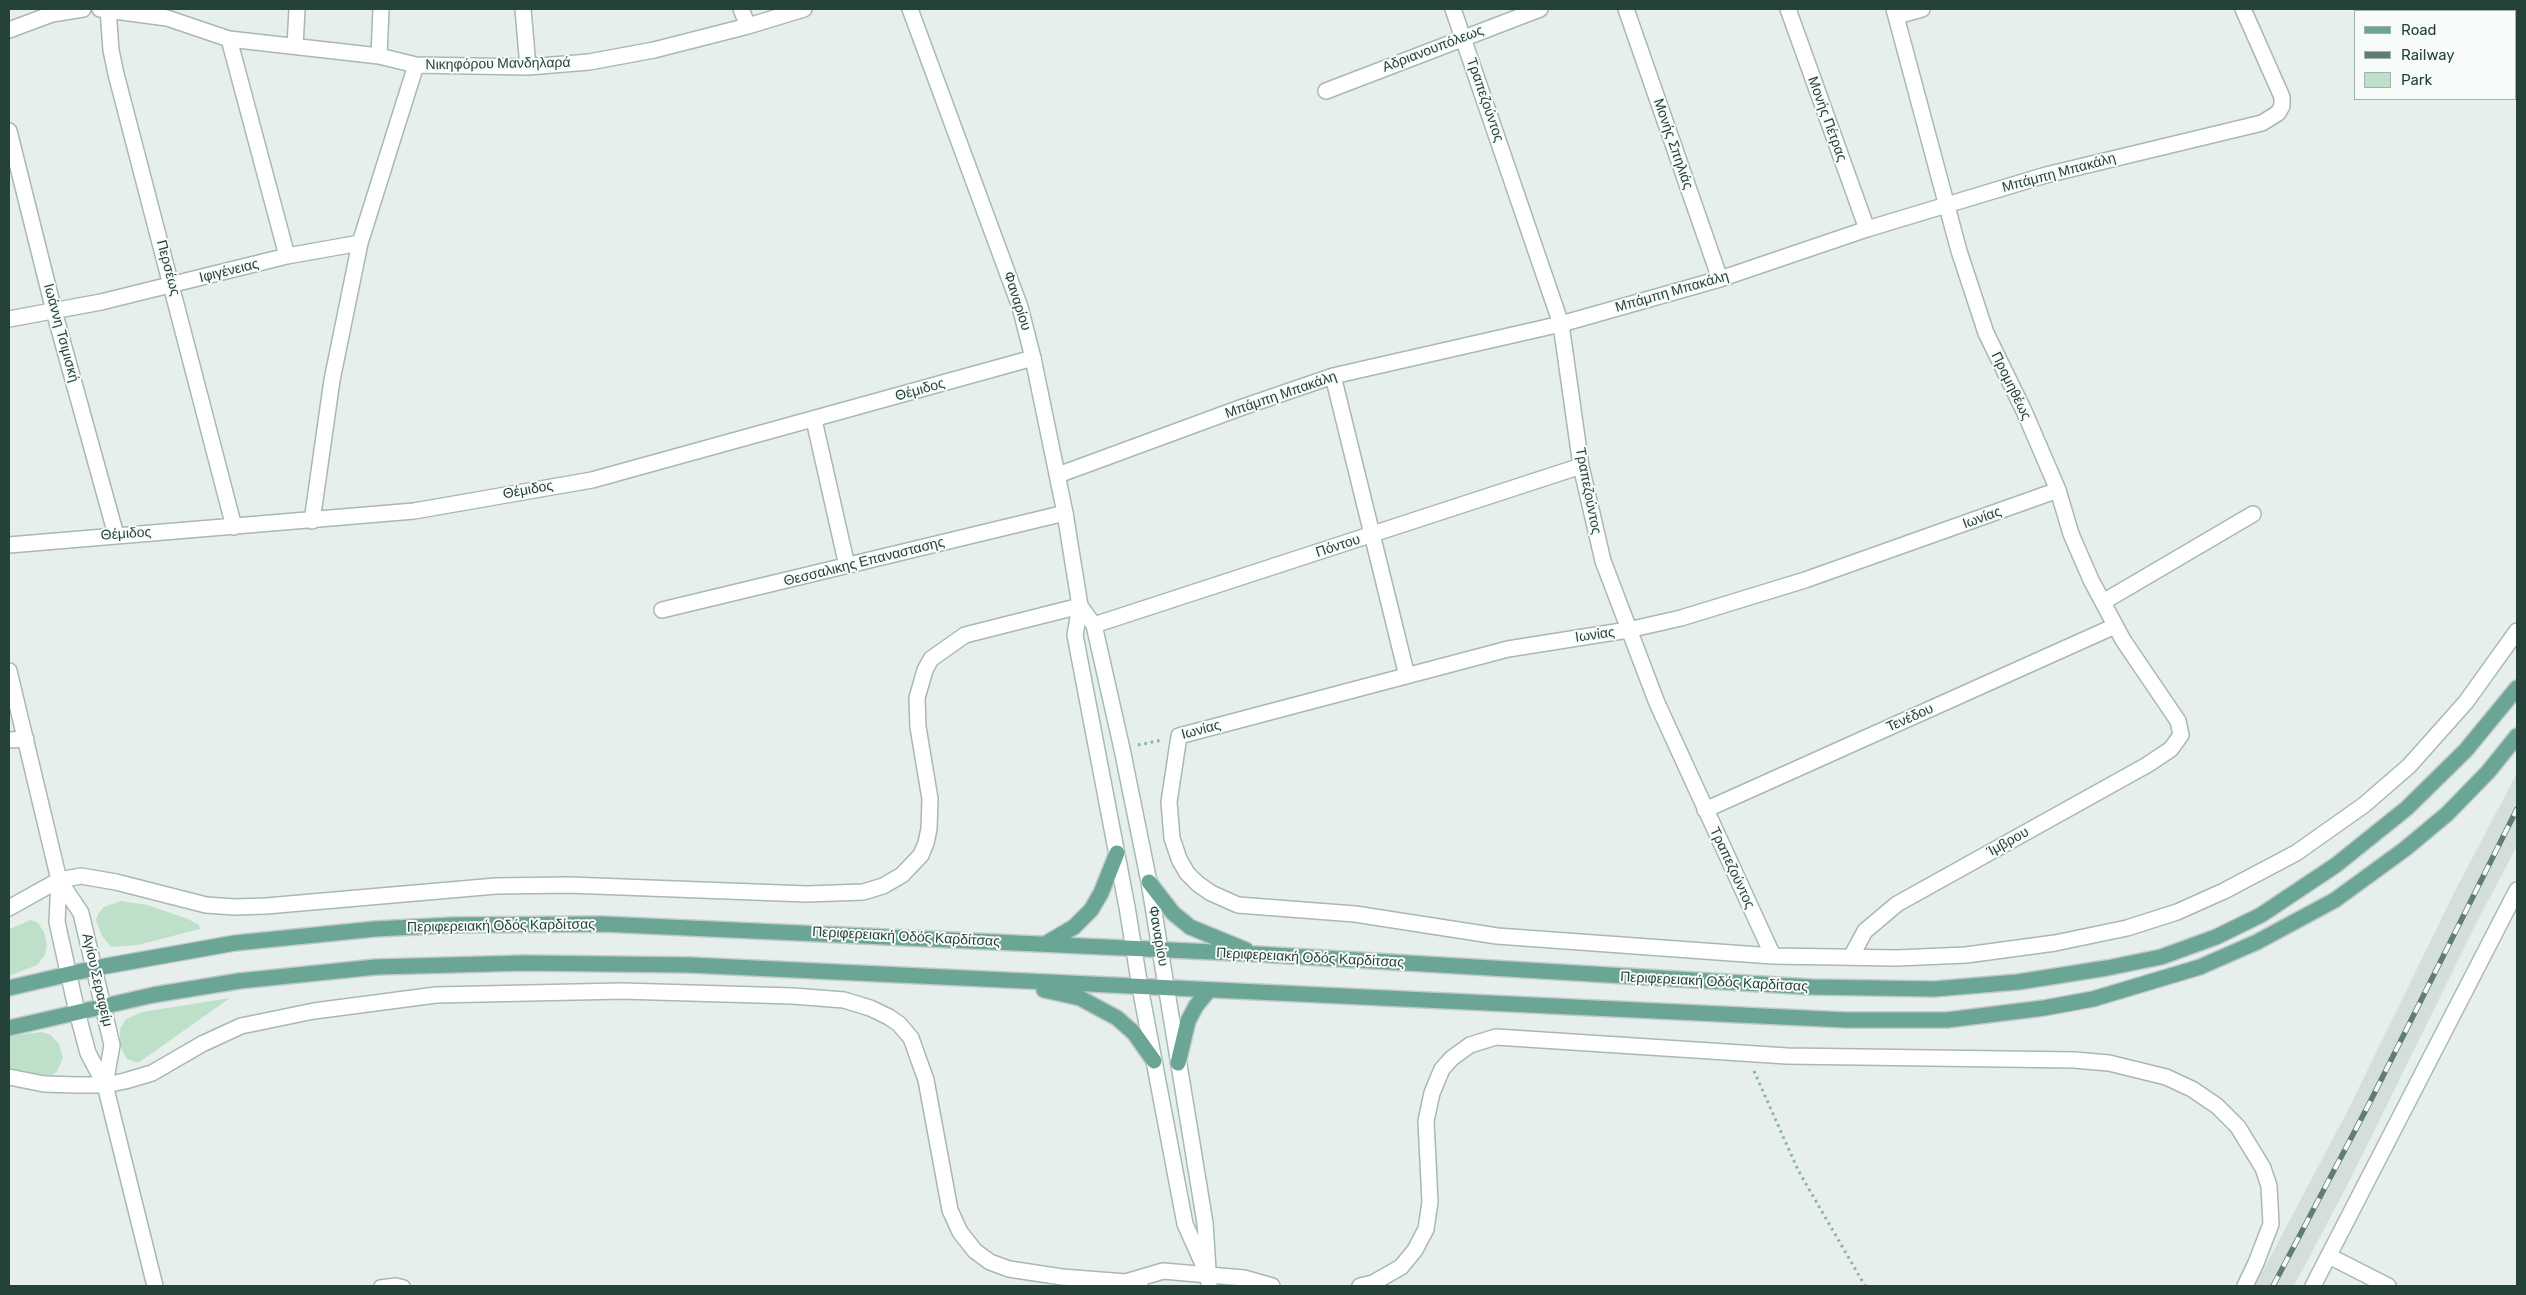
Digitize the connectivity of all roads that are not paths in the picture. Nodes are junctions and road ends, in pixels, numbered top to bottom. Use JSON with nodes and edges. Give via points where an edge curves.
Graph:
{"nodes":[{"id":1,"x":83,"y":9,"type":"edge"},
{"id":2,"x":100,"y":9,"type":"edge"},
{"id":3,"x":108,"y":9,"type":"edge"},
{"id":4,"x":297,"y":9,"type":"edge"},
{"id":5,"x":382,"y":9,"type":"edge"},
{"id":6,"x":523,"y":9,"type":"edge"},
{"id":7,"x":741,"y":9,"type":"edge"},
{"id":8,"x":804,"y":9,"type":"edge"},
{"id":9,"x":910,"y":9,"type":"edge"},
{"id":10,"x":1453,"y":9,"type":"edge"},
{"id":11,"x":1540,"y":9,"type":"edge"},
{"id":12,"x":1626,"y":9,"type":"edge"},
{"id":13,"x":1788,"y":9,"type":"edge"},
{"id":14,"x":1922,"y":9,"type":"edge"},
{"id":15,"x":2243,"y":9,"type":"edge"},
{"id":16,"x":1895,"y":13,"type":"edge"},
{"id":17,"x":166,"y":14,"type":"edge"},
{"id":18,"x":748,"y":26,"type":"junction"},
{"id":19,"x":9,"y":30,"type":"edge"},
{"id":20,"x":1463,"y":37,"type":"junction"},
{"id":21,"x":229,"y":39,"type":"junction"},
{"id":22,"x":295,"y":46,"type":"junction"},
{"id":23,"x":379,"y":56,"type":"junction"},
{"id":24,"x":416,"y":65,"type":"junction"},
{"id":25,"x":528,"y":67,"type":"junction"},
{"id":26,"x":1326,"y":91,"type":"dead end"},
{"id":27,"x":9,"y":131,"type":"edge"},
{"id":28,"x":1946,"y":204,"type":"junction"},
{"id":29,"x":1867,"y":229,"type":"junction"},
{"id":30,"x":360,"y":242,"type":"junction"},
{"id":31,"x":287,"y":256,"type":"junction"},
{"id":32,"x":1720,"y":279,"type":"junction"},
{"id":33,"x":173,"y":285,"type":"junction"},
{"id":34,"x":54,"y":311,"type":"junction"},
{"id":35,"x":9,"y":319,"type":"edge"},
{"id":36,"x":1561,"y":324,"type":"junction"},
{"id":37,"x":1033,"y":358,"type":"junction"},
{"id":38,"x":1333,"y":376,"type":"junction"},
{"id":39,"x":814,"y":420,"type":"junction"},
{"id":40,"x":1581,"y":466,"type":"junction"},
{"id":41,"x":1058,"y":475,"type":"junction"},
{"id":42,"x":2058,"y":490,"type":"junction"},
{"id":43,"x":1065,"y":513,"type":"junction"},
{"id":44,"x":2252,"y":514,"type":"dead end"},
{"id":45,"x":312,"y":521,"type":"junction"},
{"id":46,"x":234,"y":527,"type":"junction"},
{"id":47,"x":1372,"y":534,"type":"junction"},
{"id":48,"x":116,"y":535,"type":"junction"},
{"id":49,"x":9,"y":545,"type":"edge"},
{"id":50,"x":847,"y":566,"type":"junction"},
{"id":51,"x":2103,"y":602,"type":"junction"},
{"id":52,"x":1080,"y":606,"type":"junction"},
{"id":53,"x":662,"y":610,"type":"dead end"},
{"id":54,"x":1094,"y":625,"type":"junction"},
{"id":55,"x":2115,"y":626,"type":"junction"},
{"id":56,"x":1628,"y":630,"type":"junction"},
{"id":57,"x":2517,"y":631,"type":"edge"},
{"id":58,"x":9,"y":671,"type":"edge"},
{"id":59,"x":1407,"y":676,"type":"junction"},
{"id":60,"x":2517,"y":688,"type":"edge"},
{"id":61,"x":2517,"y":736,"type":"edge"},
{"id":62,"x":26,"y":739,"type":"junction"},
{"id":63,"x":9,"y":740,"type":"edge"},
{"id":64,"x":2179,"y":740,"type":"joint"},
{"id":65,"x":1705,"y":810,"type":"junction"},
{"id":66,"x":1117,"y":853,"type":"junction"},
{"id":67,"x":59,"y":880,"type":"junction"},
{"id":68,"x":1149,"y":882,"type":"junction"},
{"id":69,"x":2517,"y":890,"type":"edge"},
{"id":70,"x":9,"y":908,"type":"edge"},
{"id":71,"x":1045,"y":944,"type":"junction"},
{"id":72,"x":1134,"y":948,"type":"junction"},
{"id":73,"x":1161,"y":950,"type":"junction"},
{"id":74,"x":1256,"y":954,"type":"junction"},
{"id":75,"x":1773,"y":956,"type":"junction"},
{"id":76,"x":1851,"y":957,"type":"junction"},
{"id":77,"x":95,"y":968,"type":"junction"},
{"id":78,"x":69,"y":974,"type":"junction"},
{"id":79,"x":1019,"y":981,"type":"junction"},
{"id":80,"x":1140,"y":987,"type":"junction"},
{"id":81,"x":9,"y":988,"type":"edge"},
{"id":82,"x":1168,"y":988,"type":"junction"},
{"id":83,"x":1209,"y":990,"type":"junction"},
{"id":84,"x":103,"y":1006,"type":"junction"},
{"id":85,"x":77,"y":1012,"type":"junction"},
{"id":86,"x":9,"y":1028,"type":"edge"},
{"id":87,"x":1154,"y":1061,"type":"junction"},
{"id":88,"x":1178,"y":1064,"type":"junction"},
{"id":89,"x":9,"y":1077,"type":"edge"},
{"id":90,"x":104,"y":1085,"type":"junction"},
{"id":91,"x":2329,"y":1256,"type":"junction"},
{"id":92,"x":1208,"y":1280,"type":"edge"},
{"id":93,"x":1133,"y":1284,"type":"edge"},
{"id":94,"x":155,"y":1286,"type":"edge"},
{"id":95,"x":380,"y":1286,"type":"edge"},
{"id":96,"x":404,"y":1286,"type":"edge"},
{"id":97,"x":1272,"y":1286,"type":"edge"},
{"id":98,"x":1360,"y":1286,"type":"edge"},
{"id":99,"x":2245,"y":1286,"type":"edge"},
{"id":100,"x":2313,"y":1286,"type":"edge"},
{"id":101,"x":2388,"y":1286,"type":"edge"}],
"edges":[{"from":1,"to":19,"type":"street","via":[[52,14]]},
{"from":2,"to":3,"type":"street","name":"Νικηφόρου Μανδηλαρά"},
{"from":3,"to":17,"type":"street","name":"Νικηφόρου Μανδηλαρά"},
{"from":3,"to":33,"type":"street","name":"Περσέως","via":[[116,74]]},
{"from":4,"to":22,"type":"street"},
{"from":5,"to":23,"type":"street"},
{"from":6,"to":25,"type":"street"},
{"from":7,"to":18,"type":"street"},
{"from":8,"to":18,"type":"street","name":"Νικηφόρου Μανδηλαρά"},
{"from":9,"to":37,"type":"street","name":"Φαναρίου","via":[[1020,307]]},
{"from":10,"to":20,"type":"street","name":"Τραπεζούντος"},
{"from":11,"to":20,"type":"street","name":"Αδριανουπόλεως"},
{"from":12,"to":32,"type":"street","name":"Μονής Σπηλιάς"},
{"from":13,"to":29,"type":"street","name":"Μονής Πέτρας"},
{"from":14,"to":16,"type":"street"},
{"from":15,"to":28,"type":"street","name":"Μπάμπη Μπακάλη","via":[[2282,97],[2282,106],[2272,118],[2046,175]]},
{"from":16,"to":28,"type":"street","name":"Προμηθέως"},
{"from":17,"to":21,"type":"street","name":"Νικηφόρου Μανδηλαρά"},
{"from":18,"to":25,"type":"street","name":"Νικηφόρου Μανδηλαρά","via":[[654,50],[589,62]]},
{"from":20,"to":26,"type":"street","name":"Αδριανουπόλεως"},
{"from":20,"to":36,"type":"street","name":"Τραπεζούντος"},
{"from":21,"to":22,"type":"street","name":"Νικηφόρου Μανδηλαρά"},
{"from":21,"to":31,"type":"street"},
{"from":22,"to":23,"type":"street","name":"Νικηφόρου Μανδηλαρά"},
{"from":23,"to":24,"type":"street","name":"Νικηφόρου Μανδηλαρά"},
{"from":24,"to":25,"type":"street","name":"Νικηφόρου Μανδηλαρά"},
{"from":24,"to":30,"type":"street"},
{"from":27,"to":34,"type":"street","name":"Ιωάννη Τσιμισκή"},
{"from":28,"to":29,"type":"street","name":"Μπάμπη Μπακάλη"},
{"from":28,"to":42,"type":"street","name":"Προμηθέως","via":[[1986,333]]},
{"from":29,"to":32,"type":"street","name":"Μπάμπη Μπακάλη"},
{"from":30,"to":31,"type":"street","name":"Ιφιγένειας"},
{"from":30,"to":45,"type":"street","via":[[332,380]]},
{"from":31,"to":33,"type":"street","name":"Ιφιγένειας"},
{"from":32,"to":36,"type":"street","name":"Μπάμπη Μπακάλη"},
{"from":33,"to":34,"type":"street","name":"Ιφιγένειας"},
{"from":33,"to":46,"type":"street","name":"Περσέως"},
{"from":34,"to":35,"type":"street","name":"Ιφιγένειας"},
{"from":34,"to":48,"type":"street","name":"Ιωάννη Τσιμισκή"},
{"from":36,"to":38,"type":"street","name":"Μπάμπη Μπακάλη"},
{"from":36,"to":40,"type":"street","name":"Τραπεζούντος"},
{"from":37,"to":39,"type":"street","name":"Θέμιδος"},
{"from":37,"to":41,"type":"street","name":"Φαναρίου"},
{"from":38,"to":41,"type":"street","name":"Μπάμπη Μπακάλη"},
{"from":38,"to":47,"type":"street"},
{"from":39,"to":45,"type":"street","name":"Θέμιδος","via":[[592,480],[414,511]]},
{"from":39,"to":50,"type":"street"},
{"from":40,"to":47,"type":"street","name":"Πόντου"},
{"from":40,"to":56,"type":"street","name":"Τραπεζούντος","via":[[1603,561]]},
{"from":41,"to":43,"type":"street","name":"Φαναρίου"},
{"from":42,"to":51,"type":"street","name":"Προμηθέως","via":[[2071,534]]},
{"from":42,"to":56,"type":"street","name":"Ιωνίας","via":[[1769,592]]},
{"from":43,"to":50,"type":"street","name":"Θεσσαλικης Επαναστασης"},
{"from":43,"to":52,"type":"street","name":"Φαναρίου"},
{"from":44,"to":51,"type":"street"},
{"from":45,"to":46,"type":"street","name":"Θέμιδος"},
{"from":46,"to":48,"type":"street","name":"Θέμιδος"},
{"from":47,"to":54,"type":"street","name":"Πόντου"},
{"from":47,"to":59,"type":"street"},
{"from":48,"to":49,"type":"street","name":"Θέμιδος"},
{"from":50,"to":53,"type":"street","name":"Θεσσαλικης Επαναστασης"},
{"from":51,"to":55,"type":"street","name":"Προμηθέως"},
{"from":52,"to":54,"type":"street","name":"Φαναρίου"},
{"from":52,"to":66,"type":"street","name":"Φαναρίου","via":[[1075,635]]},
{"from":52,"to":67,"type":"street","via":[[966,635],[932,659],[925,670],[917,698],[918,727],[930,800],[926,843],[921,855],[902,875],[863,892],[807,894],[569,885],[506,886],[235,906],[206,905],[96,878],[81,876]]},
{"from":54,"to":68,"type":"street","name":"Φαναρίου"},
{"from":55,"to":64,"type":"street","name":"Προμηθέως","via":[[2178,721],[2181,729]]},
{"from":55,"to":65,"type":"street","name":"Τενέδου"},
{"from":56,"to":59,"type":"street","name":"Ιωνίας","via":[[1508,649]]},
{"from":56,"to":65,"type":"street","name":"Τραπεζούντος"},
{"from":57,"to":76,"type":"street","via":[[2466,702],[2408,766],[2364,805],[2296,853],[2224,891],[2154,920],[2055,943],[1929,958]]},
{"from":58,"to":62,"type":"street","name":"Αγίου Σεραφείμ"},
{"from":59,"to":75,"type":"street","name":"Ιωνίας","via":[[1179,736],[1169,802],[1172,838],[1187,873],[1223,899],[1250,907],[1355,914],[1497,936]]},
{"from":60,"to":74,"type":"main road","name":"Περιφερειακή Οδός Καρδίτσας","via":[[2444,773],[2392,821],[2336,865],[2283,902],[2240,926],[2188,948],[2135,963],[2018,982],[1876,990]]},
{"from":61,"to":83,"type":"main road","via":[[2447,814],[2335,900],[2257,942],[2200,967],[2093,999],[1947,1020],[1846,1020]]},
{"from":62,"to":63,"type":"street"},
{"from":62,"to":67,"type":"street","name":"Αγίου Σεραφείμ"},
{"from":64,"to":76,"type":"street","name":"Ίμβρου","via":[[2147,765],[1893,907],[1865,931]]},
{"from":65,"to":75,"type":"street","name":"Τραπεζούντος"},
{"from":66,"to":71,"type":"main road","via":[[1091,910],[1074,927]]},
{"from":66,"to":72,"type":"street","name":"Φαναρίου"},
{"from":67,"to":70,"type":"street"},
{"from":67,"to":77,"type":"street","name":"Αγίου Σεραφείμ","via":[[81,913]]},
{"from":67,"to":78,"type":"street","name":"Αγίου Σεραφείμ","via":[[57,922]]},
{"from":68,"to":73,"type":"street","name":"Φαναρίου"},
{"from":68,"to":74,"type":"main road","via":[[1172,913],[1190,927]]},
{"from":69,"to":91,"type":"street"},
{"from":71,"to":72,"type":"main road","name":"Περιφερειακή Οδός Καρδίτσας"},
{"from":71,"to":77,"type":"main road","name":"Περιφερειακή Οδός Καρδίτσας","via":[[602,924],[453,925],[235,943]]},
{"from":72,"to":73,"type":"main road","name":"Περιφερειακή Οδός Καρδίτσας"},
{"from":72,"to":80,"type":"street","name":"Φαναρίου"},
{"from":73,"to":74,"type":"main road","name":"Περιφερειακή Οδός Καρδίτσας"},
{"from":73,"to":82,"type":"street","name":"Φαναρίου"},
{"from":75,"to":76,"type":"street"},
{"from":77,"to":78,"type":"main road","name":"Περιφερειακή Οδός Καρδίτσας"},
{"from":77,"to":84,"type":"street","name":"Αγίου Σεραφείμ"},
{"from":78,"to":81,"type":"main road","name":"Περιφερειακή Οδός Καρδίτσας"},
{"from":78,"to":85,"type":"street","name":"Αγίου Σεραφείμ"},
{"from":79,"to":80,"type":"main road"},
{"from":79,"to":84,"type":"main road","via":[[622,963],[452,964],[376,967],[239,981]]},
{"from":79,"to":87,"type":"main road","via":[[1080,998],[1117,1018],[1134,1033]]},
{"from":80,"to":82,"type":"main road"},
{"from":80,"to":87,"type":"street","name":"Φαναρίου"},
{"from":82,"to":83,"type":"main road"},
{"from":82,"to":88,"type":"street","name":"Φαναρίου"},
{"from":83,"to":88,"type":"main road","via":[[1188,1022]]},
{"from":84,"to":85,"type":"main road"},
{"from":84,"to":90,"type":"street","name":"Αγίου Σεραφείμ","via":[[112,1045]]},
{"from":85,"to":86,"type":"main road"},
{"from":85,"to":90,"type":"street","name":"Αγίου Σεραφείμ","via":[[88,1053]]},
{"from":87,"to":92,"type":"street","name":"Φαναρίου","via":[[1185,1224]]},
{"from":88,"to":92,"type":"street","name":"Φαναρίου","via":[[1205,1223]]},
{"from":89,"to":90,"type":"street","via":[[44,1084]]},
{"from":90,"to":93,"type":"street","via":[[152,1073],[241,1026],[314,1011],[436,995],[622,991],[844,1000],[889,1017],[911,1038],[926,1080],[950,1210],[960,1232],[975,1251],[990,1262],[1015,1271]]},
{"from":90,"to":94,"type":"street","name":"Αγίου Σεραφείμ"},
{"from":91,"to":100,"type":"street"},
{"from":91,"to":101,"type":"street"},
{"from":92,"to":93,"type":"street","via":[[1163,1271]]},
{"from":92,"to":97,"type":"street","via":[[1244,1278]]},
{"from":95,"to":96,"type":"lane"},
{"from":98,"to":99,"type":"street","via":[[1373,1283],[1400,1268],[1423,1236],[1430,1202],[1428,1110],[1442,1069],[1470,1045],[1488,1038],[1796,1056],[2082,1061],[2136,1068],[2166,1077],[2217,1106],[2238,1127],[2264,1168],[2269,1186],[2271,1224]]}]}
